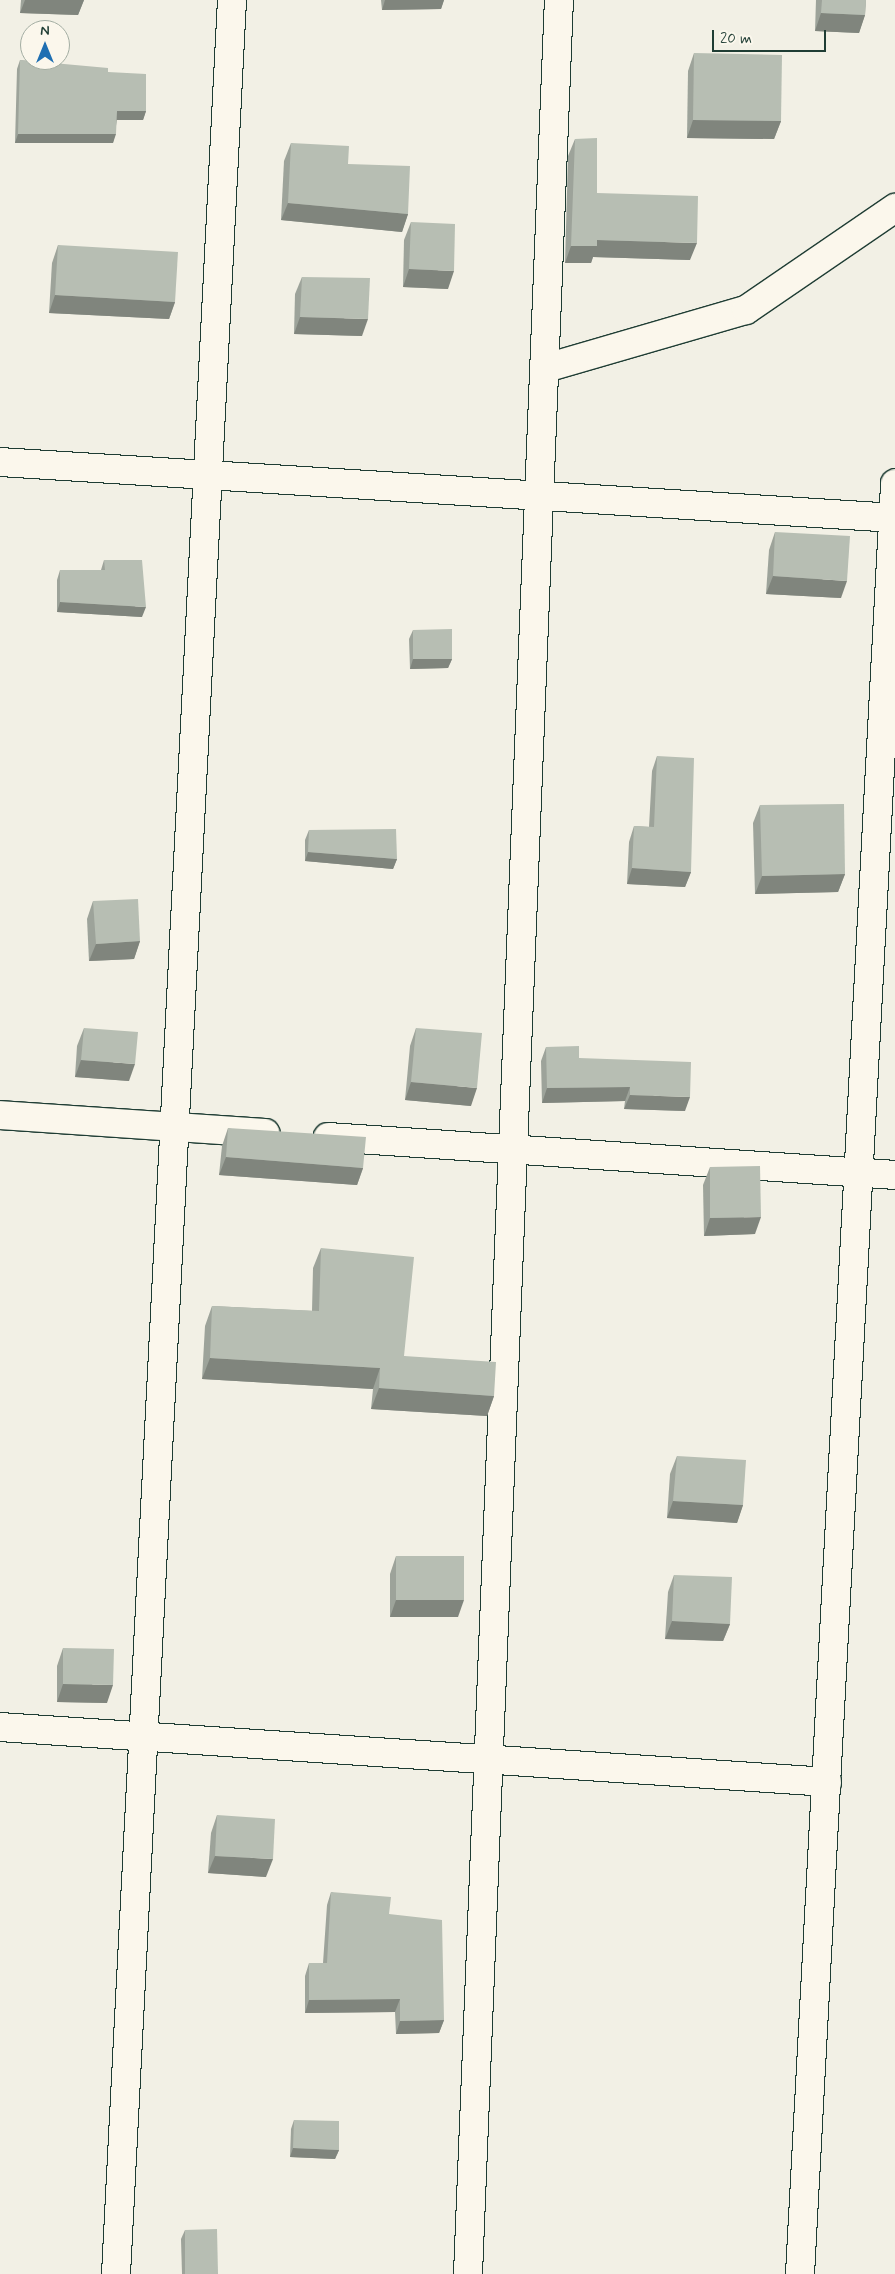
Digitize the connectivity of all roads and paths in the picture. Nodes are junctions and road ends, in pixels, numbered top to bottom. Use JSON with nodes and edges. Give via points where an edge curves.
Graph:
{"nodes":[{"id":1,"x":232,"y":0,"type":"edge"},
{"id":2,"x":559,"y":0,"type":"edge"},
{"id":3,"x":895,"y":208,"type":"edge"},
{"id":4,"x":546,"y":368,"type":"junction"},
{"id":5,"x":0,"y":462,"type":"edge"},
{"id":6,"x":208,"y":476,"type":"junction"},
{"id":7,"x":895,"y":484,"type":"edge"},
{"id":8,"x":540,"y":496,"type":"junction"},
{"id":9,"x":894,"y":518,"type":"edge"},
{"id":10,"x":0,"y":1115,"type":"edge"},
{"id":11,"x":174,"y":1127,"type":"junction"},
{"id":12,"x":514,"y":1150,"type":"junction"},
{"id":13,"x":859,"y":1173,"type":"junction"},
{"id":14,"x":895,"y":1175,"type":"edge"},
{"id":15,"x":0,"y":1727,"type":"edge"},
{"id":16,"x":143,"y":1738,"type":"junction"},
{"id":17,"x":488,"y":1758,"type":"junction"},
{"id":18,"x":827,"y":1782,"type":"junction"},
{"id":19,"x":116,"y":2274,"type":"edge"},
{"id":20,"x":468,"y":2274,"type":"edge"},
{"id":21,"x":800,"y":2274,"type":"edge"}],
"edges":[{"from":1,"to":6,"type":"street"},
{"from":2,"to":4,"type":"street"},
{"from":3,"to":4,"type":"street","via":[[746,310]]},
{"from":4,"to":8,"type":"street"},
{"from":5,"to":6,"type":"street"},
{"from":6,"to":8,"type":"street"},
{"from":6,"to":11,"type":"street"},
{"from":7,"to":9,"type":"street"},
{"from":8,"to":9,"type":"street"},
{"from":8,"to":12,"type":"street"},
{"from":9,"to":13,"type":"street"},
{"from":10,"to":11,"type":"street"},
{"from":11,"to":12,"type":"street"},
{"from":11,"to":16,"type":"street"},
{"from":12,"to":13,"type":"street"},
{"from":12,"to":17,"type":"street"},
{"from":13,"to":14,"type":"street"},
{"from":13,"to":18,"type":"street"},
{"from":15,"to":16,"type":"street"},
{"from":16,"to":17,"type":"street"},
{"from":16,"to":19,"type":"street"},
{"from":17,"to":18,"type":"street"},
{"from":17,"to":20,"type":"street"},
{"from":18,"to":21,"type":"street"}]}
